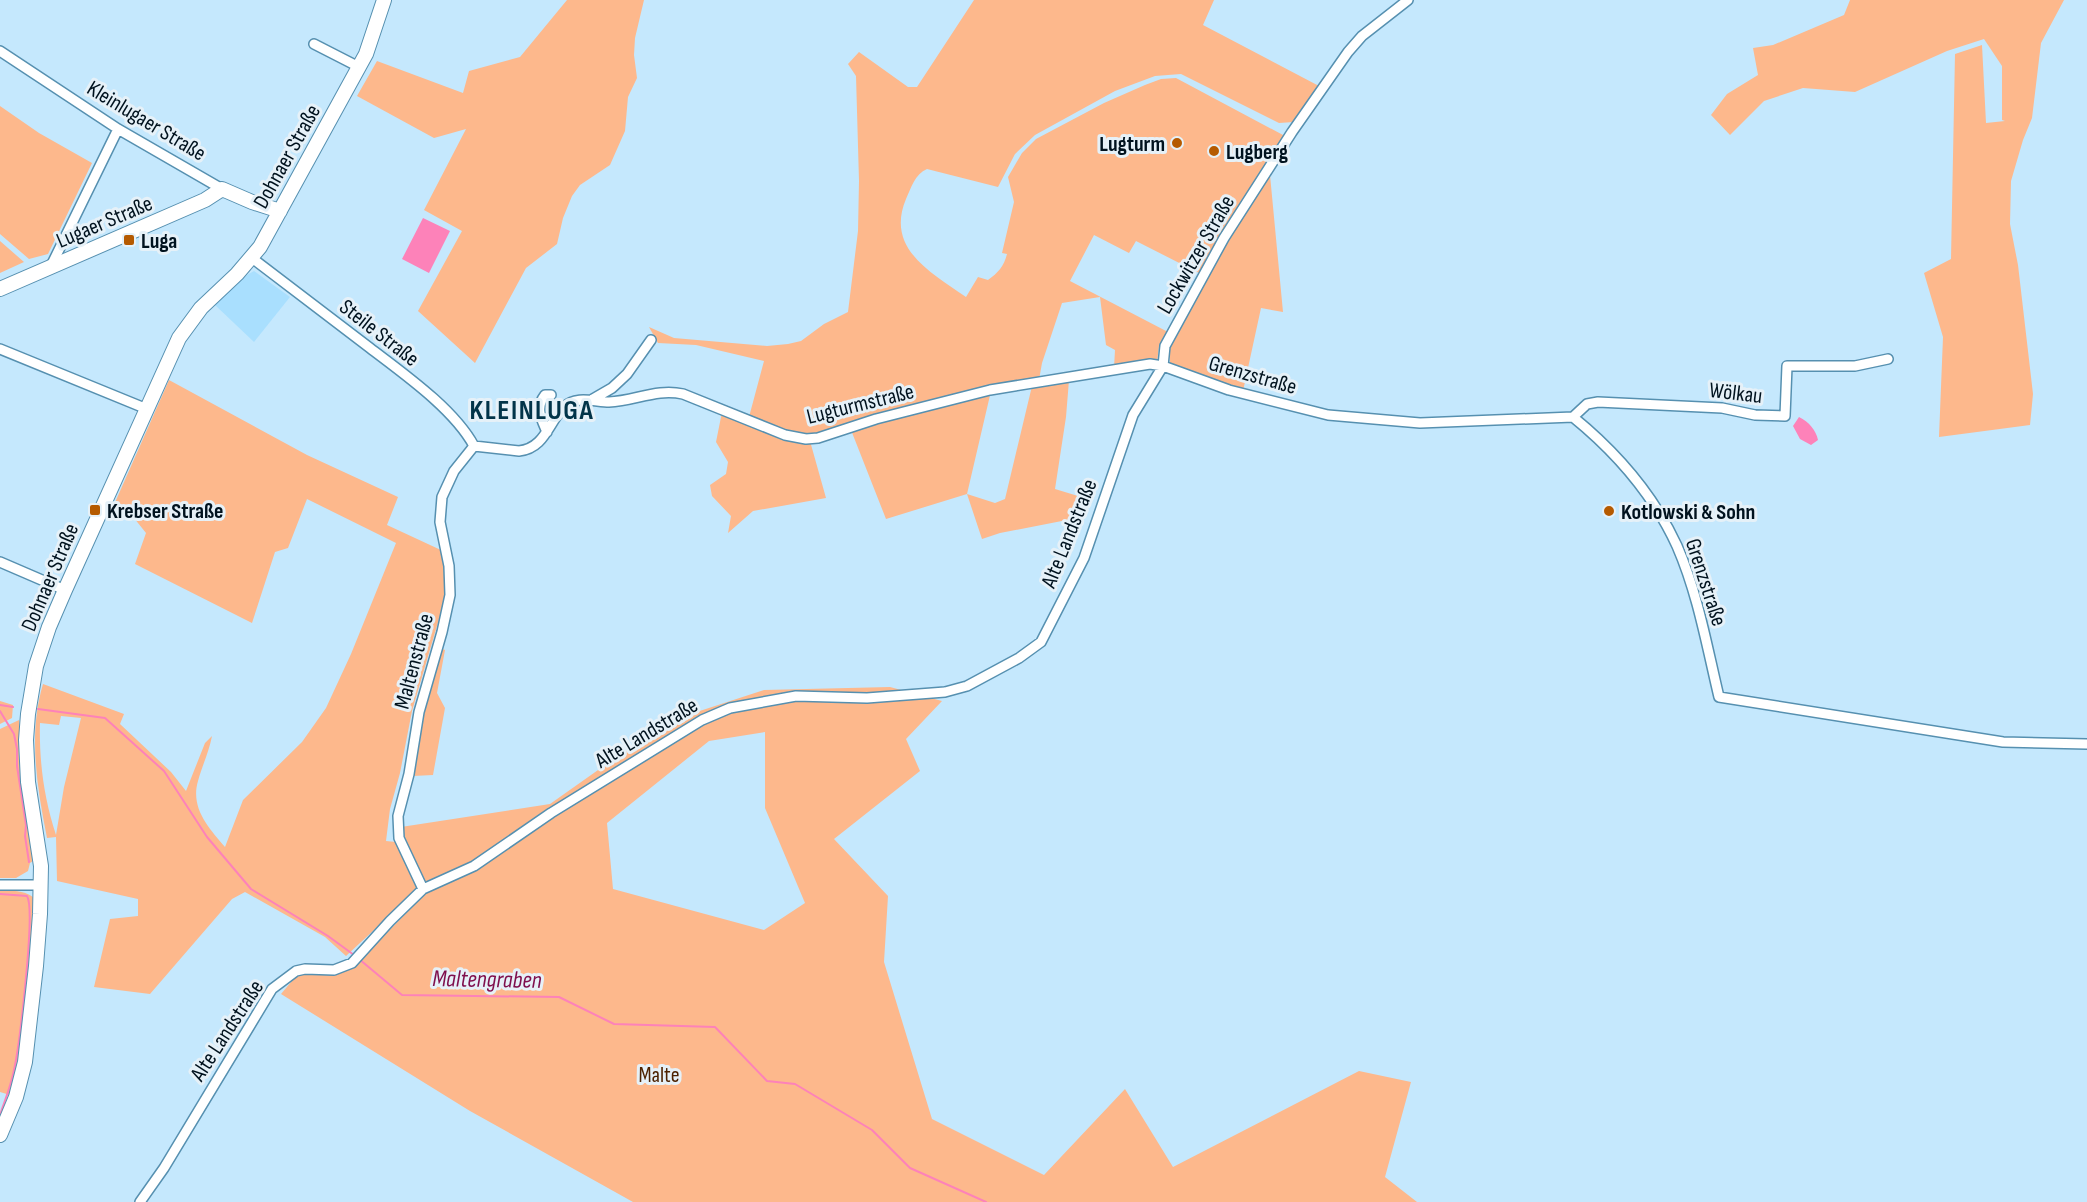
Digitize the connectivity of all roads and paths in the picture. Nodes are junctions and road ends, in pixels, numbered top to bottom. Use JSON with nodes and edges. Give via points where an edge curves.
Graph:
{"nodes":[{"id":1,"x":384,"y":0,"type":"edge"},
{"id":2,"x":1408,"y":0,"type":"edge"},
{"id":3,"x":314,"y":44,"type":"dead end"},
{"id":4,"x":0,"y":51,"type":"edge"},
{"id":5,"x":359,"y":67,"type":"junction"},
{"id":6,"x":118,"y":129,"type":"junction"},
{"id":7,"x":222,"y":189,"type":"junction"},
{"id":8,"x":280,"y":211,"type":"junction"},
{"id":9,"x":252,"y":258,"type":"junction"},
{"id":10,"x":51,"y":266,"type":"junction"},
{"id":11,"x":0,"y":288,"type":"edge"},
{"id":12,"x":651,"y":340,"type":"dead end"},
{"id":13,"x":0,"y":349,"type":"edge"},
{"id":14,"x":1887,"y":358,"type":"dead end"},
{"id":15,"x":1163,"y":366,"type":"junction"},
{"id":16,"x":551,"y":395,"type":"dead end"},
{"id":17,"x":593,"y":399,"type":"junction"},
{"id":18,"x":147,"y":409,"type":"junction"},
{"id":19,"x":1573,"y":417,"type":"junction"},
{"id":20,"x":548,"y":432,"type":"junction"},
{"id":21,"x":474,"y":446,"type":"junction"},
{"id":22,"x":0,"y":562,"type":"edge"},
{"id":23,"x":65,"y":590,"type":"junction"},
{"id":24,"x":2087,"y":744,"type":"edge"},
{"id":25,"x":0,"y":885,"type":"edge"},
{"id":26,"x":42,"y":885,"type":"junction"},
{"id":27,"x":423,"y":890,"type":"junction"},
{"id":28,"x":0,"y":1135,"type":"edge"},
{"id":29,"x":140,"y":1202,"type":"edge"}],
"edges":[{"from":1,"to":5,"type":"main road","name":"Dohnaer Straße","via":[[372,41]]},
{"from":2,"to":15,"type":"street","name":"Lockwitzer Straße","via":[[1362,36],[1292,132],[1224,238],[1165,346]]},
{"from":3,"to":5,"type":"street"},
{"from":4,"to":6,"type":"street","name":"Kleinlugaer Straße"},
{"from":5,"to":8,"type":"main road","name":"Dohnaer Straße"},
{"from":6,"to":7,"type":"street","name":"Kleinlugaer Straße"},
{"from":6,"to":10,"type":"street"},
{"from":7,"to":8,"type":"main road","name":"Kleinlugaer Straße"},
{"from":7,"to":10,"type":"main road","name":"Lugaer Straße","via":[[205,200]]},
{"from":8,"to":9,"type":"main road","name":"Dohnaer Straße"},
{"from":9,"to":18,"type":"main road","name":"Dohnaer Straße","via":[[190,322]]},
{"from":9,"to":21,"type":"street","name":"Steile Straße","via":[[398,370],[453,417]]},
{"from":10,"to":11,"type":"main road","name":"Lugaer Straße"},
{"from":12,"to":17,"type":"street","via":[[627,374]]},
{"from":13,"to":18,"type":"street"},
{"from":14,"to":19,"type":"street","name":"Wölkau","via":[[1855,366],[1787,366],[1785,416],[1722,408],[1598,402],[1587,404]]},
{"from":15,"to":17,"type":"street","name":"Lugturmstraße","via":[[1150,364],[990,390],[806,439],[785,435],[675,392],[609,402]]},
{"from":15,"to":19,"type":"street","name":"Grenzstraße","via":[[1228,390],[1328,415],[1420,423]]},
{"from":15,"to":27,"type":"street","name":"Alte Landstraße","via":[[1133,415],[1084,558],[1041,642],[1031,651],[967,686],[945,692],[867,698],[796,696],[723,711],[551,813],[474,866]]},
{"from":16,"to":20,"type":"street","via":[[544,395],[539,413]]},
{"from":17,"to":20,"type":"street","name":"Lugturmstraße","via":[[564,406]]},
{"from":18,"to":23,"type":"main road","name":"Dohnaer Straße"},
{"from":19,"to":24,"type":"street","name":"Grenzstraße","via":[[1626,468],[1658,511],[1676,546],[1697,605],[1719,697],[2003,742]]},
{"from":20,"to":21,"type":"street","via":[[536,446],[525,451]]},
{"from":21,"to":27,"type":"street","name":"Maltenstraße","via":[[454,471],[442,497],[440,522],[450,595],[418,712],[398,816],[399,838]]},
{"from":22,"to":23,"type":"street"},
{"from":23,"to":26,"type":"main road","name":"Dohnaer Straße","via":[[42,645],[28,714],[27,769]]},
{"from":25,"to":26,"type":"street"},
{"from":26,"to":28,"type":"main road","name":"Dohnaer Straße","via":[[25,1062]]},
{"from":27,"to":29,"type":"street","name":"Alte Landstraße","via":[[345,967],[296,971],[272,989]]}]}
